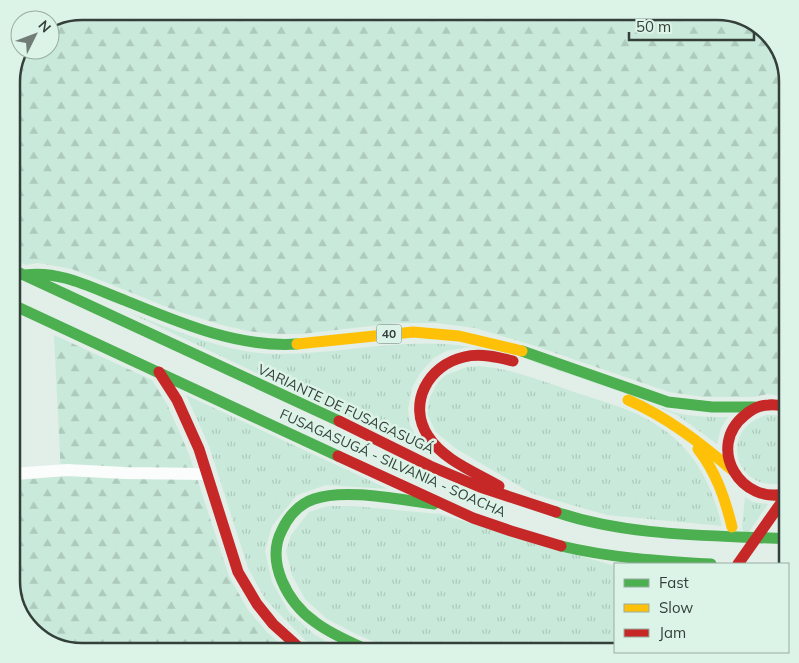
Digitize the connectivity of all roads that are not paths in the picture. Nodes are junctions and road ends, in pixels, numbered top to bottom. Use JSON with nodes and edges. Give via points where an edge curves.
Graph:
{"nodes":[{"id":1,"x":20,"y":274,"type":"edge"},
{"id":2,"x":25,"y":276,"type":"junction"},
{"id":3,"x":20,"y":308,"type":"edge"},
{"id":4,"x":159,"y":372,"type":"junction"},
{"id":5,"x":779,"y":405,"type":"edge"},
{"id":6,"x":755,"y":407,"type":"junction"},
{"id":7,"x":684,"y":432,"type":"junction"},
{"id":8,"x":20,"y":473,"type":"edge"},
{"id":9,"x":206,"y":474,"type":"junction"},
{"id":10,"x":735,"y":484,"type":"junction"},
{"id":11,"x":779,"y":495,"type":"edge"},
{"id":12,"x":528,"y":503,"type":"junction"},
{"id":13,"x":443,"y":504,"type":"junction"},
{"id":14,"x":779,"y":506,"type":"edge"},
{"id":15,"x":732,"y":527,"type":"junction"},
{"id":16,"x":779,"y":540,"type":"edge"},
{"id":17,"x":729,"y":555,"type":"edge"},
{"id":18,"x":696,"y":563,"type":"edge"},
{"id":19,"x":739,"y":563,"type":"edge"},
{"id":20,"x":294,"y":643,"type":"edge"},
{"id":21,"x":354,"y":643,"type":"edge"}],
"edges":[{"from":1,"to":2,"type":"main road","name":"VARIANTE DE FUSAGASUGÁ"},
{"from":2,"to":6,"type":"main road","number":"40","via":[[51,274],[176,321],[247,341],[302,343],[398,333],[436,333],[504,347],[666,401],[701,406]]},
{"from":2,"to":12,"type":"main road","name":"VARIANTE DE FUSAGASUGÁ","via":[[430,466]]},
{"from":3,"to":4,"type":"main road"},
{"from":4,"to":9,"type":"main road","via":[[177,400],[199,449]]},
{"from":4,"to":13,"type":"main road","name":"FUSAGASUGÁ - SILVANIA - SOACHA"},
{"from":5,"to":6,"type":"main road","number":"40"},
{"from":6,"to":10,"type":"main road","via":[[740,418],[730,433],[728,461]]},
{"from":7,"to":10,"type":"main road","via":[[705,446]]},
{"from":7,"to":12,"type":"main road","via":[[643,406],[521,363],[480,356],[451,360],[430,377],[422,391],[419,420],[428,437],[450,457]]},
{"from":7,"to":15,"type":"main road","via":[[704,455],[724,498]]},
{"from":8,"to":9,"type":"street","via":[[67,470]]},
{"from":9,"to":20,"type":"main road","via":[[238,572],[257,604]]},
{"from":10,"to":11,"type":"main road","via":[[764,495]]},
{"from":10,"to":15,"type":"main road"},
{"from":12,"to":16,"type":"main road","name":"VARIANTE DE FUSAGASUGÁ","via":[[607,525],[680,534]]},
{"from":13,"to":18,"type":"main road","name":"FUSAGASUGÁ - SILVANIA - SOACHA","via":[[514,534],[553,544],[630,558]]},
{"from":13,"to":21,"type":"main road","via":[[353,496],[313,498],[291,515],[281,530],[275,550],[288,592],[321,627]]},
{"from":14,"to":19,"type":"main road"},
{"from":15,"to":17,"type":"main road"}]}
